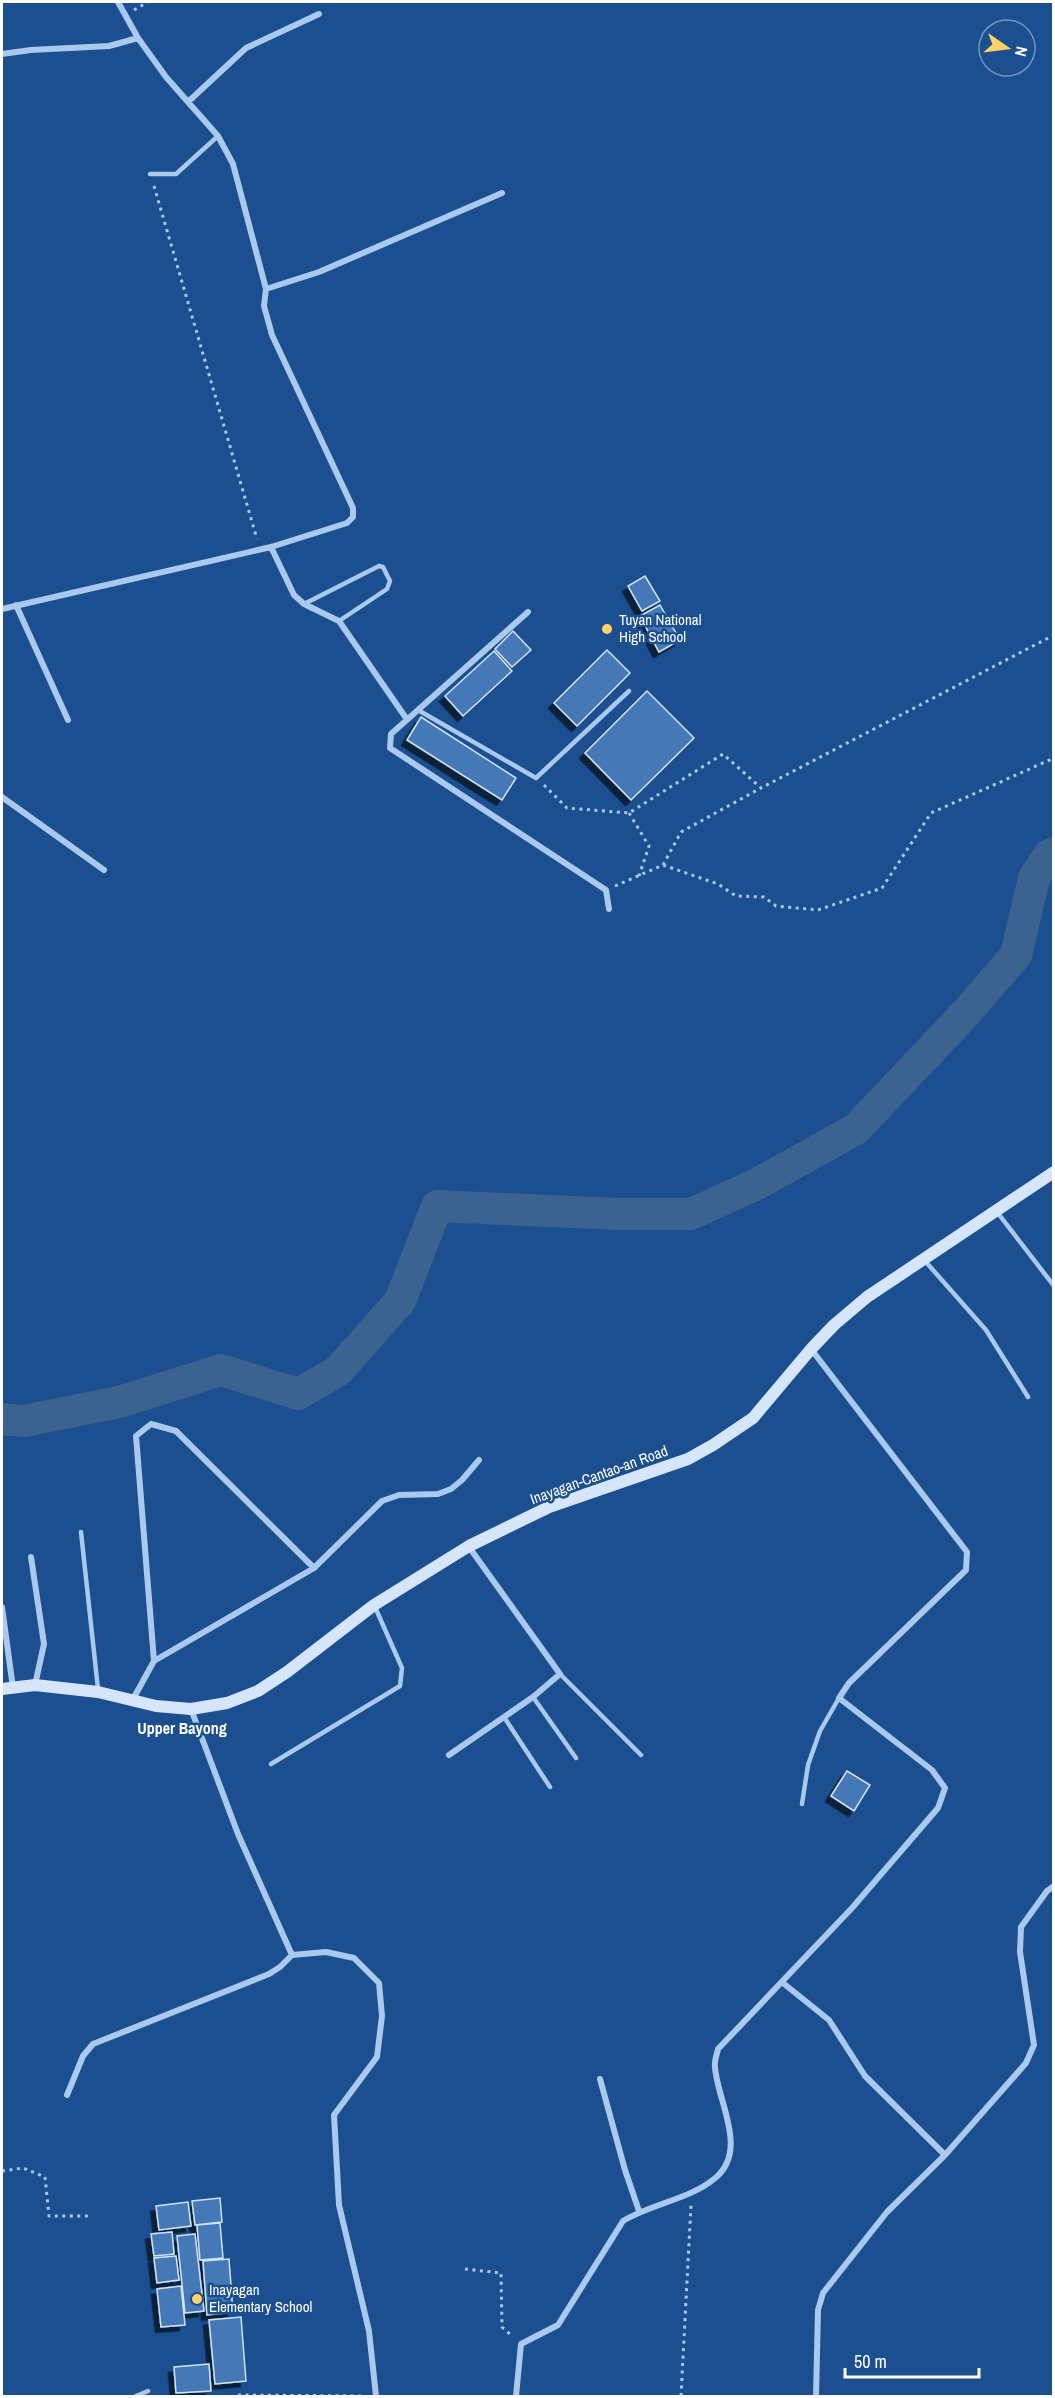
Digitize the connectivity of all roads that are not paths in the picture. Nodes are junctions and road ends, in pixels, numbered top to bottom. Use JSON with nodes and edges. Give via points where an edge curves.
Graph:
{"nodes":[{"id":1,"x":118,"y":2,"type":"edge"},
{"id":2,"x":319,"y":14,"type":"dead end"},
{"id":3,"x":138,"y":38,"type":"junction"},
{"id":4,"x":2,"y":54,"type":"edge"},
{"id":5,"x":189,"y":101,"type":"junction"},
{"id":6,"x":218,"y":136,"type":"junction"},
{"id":7,"x":150,"y":174,"type":"road end"},
{"id":8,"x":502,"y":193,"type":"dead end"},
{"id":9,"x":266,"y":289,"type":"junction"},
{"id":10,"x":271,"y":548,"type":"junction"},
{"id":11,"x":304,"y":604,"type":"junction"},
{"id":12,"x":16,"y":605,"type":"junction"},
{"id":13,"x":2,"y":609,"type":"edge"},
{"id":14,"x":528,"y":612,"type":"dead end"},
{"id":15,"x":339,"y":621,"type":"junction"},
{"id":16,"x":629,"y":692,"type":"dead end"},
{"id":17,"x":418,"y":710,"type":"junction"},
{"id":18,"x":406,"y":718,"type":"junction"},
{"id":19,"x":68,"y":720,"type":"dead end"},
{"id":20,"x":2,"y":797,"type":"edge"},
{"id":21,"x":104,"y":870,"type":"dead end"},
{"id":22,"x":609,"y":909,"type":"dead end"},
{"id":23,"x":1053,"y":1172,"type":"edge"},
{"id":24,"x":995,"y":1210,"type":"junction"},
{"id":25,"x":922,"y":1259,"type":"junction"},
{"id":26,"x":1053,"y":1286,"type":"edge"},
{"id":27,"x":811,"y":1348,"type":"junction"},
{"id":28,"x":1028,"y":1397,"type":"dead end"},
{"id":29,"x":479,"y":1460,"type":"dead end"},
{"id":30,"x":81,"y":1532,"type":"dead end"},
{"id":31,"x":468,"y":1546,"type":"junction"},
{"id":32,"x":31,"y":1557,"type":"dead end"},
{"id":33,"x":314,"y":1568,"type":"junction"},
{"id":34,"x":374,"y":1605,"type":"junction"},
{"id":35,"x":2,"y":1607,"type":"edge"},
{"id":36,"x":154,"y":1660,"type":"junction"},
{"id":37,"x":560,"y":1674,"type":"junction"},
{"id":38,"x":35,"y":1685,"type":"junction"},
{"id":39,"x":8,"y":1689,"type":"edge"},
{"id":40,"x":98,"y":1692,"type":"junction"},
{"id":41,"x":533,"y":1696,"type":"junction"},
{"id":42,"x":839,"y":1698,"type":"junction"},
{"id":43,"x":131,"y":1701,"type":"junction"},
{"id":44,"x":191,"y":1709,"type":"junction"},
{"id":45,"x":504,"y":1717,"type":"junction"},
{"id":46,"x":449,"y":1755,"type":"dead end"},
{"id":47,"x":641,"y":1755,"type":"dead end"},
{"id":48,"x":576,"y":1758,"type":"dead end"},
{"id":49,"x":270,"y":1764,"type":"dead end"},
{"id":50,"x":550,"y":1787,"type":"dead end"},
{"id":51,"x":802,"y":1804,"type":"dead end"},
{"id":52,"x":1053,"y":1886,"type":"edge"},
{"id":53,"x":292,"y":1955,"type":"junction"},
{"id":54,"x":783,"y":1983,"type":"junction"},
{"id":55,"x":600,"y":2079,"type":"dead end"},
{"id":56,"x":67,"y":2095,"type":"dead end"},
{"id":57,"x":945,"y":2155,"type":"junction"},
{"id":58,"x":639,"y":2211,"type":"junction"},
{"id":59,"x":148,"y":2391,"type":"dead end"},
{"id":60,"x":376,"y":2396,"type":"edge"},
{"id":61,"x":136,"y":2397,"type":"edge"},
{"id":62,"x":516,"y":2397,"type":"edge"},
{"id":63,"x":816,"y":2397,"type":"edge"}],
"edges":[{"from":1,"to":3,"type":"street"},
{"from":2,"to":5,"type":"street","via":[[246,48]]},
{"from":3,"to":4,"type":"street","via":[[109,46]]},
{"from":3,"to":5,"type":"street"},
{"from":5,"to":6,"type":"street"},
{"from":6,"to":7,"type":"lane","via":[[176,174]]},
{"from":6,"to":9,"type":"street","via":[[233,164]]},
{"from":8,"to":9,"type":"street","via":[[319,272]]},
{"from":9,"to":10,"type":"street","via":[[264,306],[272,335],[353,508],[347,523]]},
{"from":10,"to":11,"type":"street","via":[[294,595]]},
{"from":10,"to":12,"type":"street"},
{"from":11,"to":15,"type":"street"},
{"from":11,"to":15,"type":"lane","via":[[383,567],[390,581],[387,589]]},
{"from":12,"to":13,"type":"street"},
{"from":12,"to":19,"type":"street"},
{"from":14,"to":17,"type":"street"},
{"from":15,"to":18,"type":"street"},
{"from":16,"to":17,"type":"lane","via":[[536,778]]},
{"from":17,"to":18,"type":"street"},
{"from":18,"to":22,"type":"street","via":[[391,734],[390,748],[606,890]]},
{"from":20,"to":21,"type":"street"},
{"from":23,"to":24,"type":"street","name":"Inayagan-Cantao-an Road"},
{"from":24,"to":25,"type":"street","name":"Inayagan-Cantao-an Road"},
{"from":24,"to":26,"type":"lane"},
{"from":25,"to":27,"type":"street","name":"Inayagan-Cantao-an Road","via":[[867,1297]]},
{"from":25,"to":28,"type":"lane","via":[[986,1330]]},
{"from":27,"to":31,"type":"street","name":"Inayagan-Cantao-an Road","via":[[753,1418],[713,1445],[688,1459],[549,1507]]},
{"from":27,"to":42,"type":"street","via":[[967,1552],[966,1570],[881,1650]]},
{"from":29,"to":33,"type":"street","via":[[451,1489],[382,1501]]},
{"from":30,"to":40,"type":"lane"},
{"from":31,"to":34,"type":"street","name":"Inayagan-Cantao-an Road"},
{"from":31,"to":37,"type":"street"},
{"from":32,"to":38,"type":"street","via":[[44,1644]]},
{"from":33,"to":36,"type":"street"},
{"from":33,"to":36,"type":"street","via":[[176,1431],[151,1424],[136,1436]]},
{"from":34,"to":44,"type":"street","name":"Inayagan-Cantao-an Road","via":[[258,1691],[227,1703]]},
{"from":34,"to":49,"type":"lane","via":[[402,1668],[400,1686]]},
{"from":35,"to":39,"type":"street"},
{"from":36,"to":43,"type":"street"},
{"from":37,"to":41,"type":"street"},
{"from":37,"to":47,"type":"lane"},
{"from":38,"to":39,"type":"street","name":"Inayagan-Cantao-an Road"},
{"from":38,"to":40,"type":"street","name":"Inayagan-Cantao-an Road"},
{"from":40,"to":43,"type":"street","name":"Inayagan-Cantao-an Road"},
{"from":41,"to":45,"type":"street"},
{"from":41,"to":48,"type":"lane"},
{"from":42,"to":51,"type":"lane","via":[[820,1731],[808,1765]]},
{"from":42,"to":54,"type":"street","via":[[932,1770],[945,1788],[938,1808]]},
{"from":43,"to":44,"type":"street","name":"Inayagan-Cantao-an Road"},
{"from":44,"to":53,"type":"street","via":[[238,1834]]},
{"from":45,"to":46,"type":"street"},
{"from":45,"to":50,"type":"lane"},
{"from":52,"to":57,"type":"street","via":[[1021,1926],[1020,1952],[1034,2045],[1026,2063]]},
{"from":53,"to":56,"type":"street","via":[[269,1974],[93,2044],[82,2056]]},
{"from":53,"to":60,"type":"street","via":[[326,1952],[354,1958],[379,1983],[382,2016],[377,2057],[334,2115],[339,2205],[369,2331]]},
{"from":54,"to":57,"type":"street","via":[[829,2020],[865,2076]]},
{"from":54,"to":58,"type":"street","via":[[718,2049],[714,2065],[731,2140],[725,2168],[714,2180]]},
{"from":55,"to":58,"type":"street"},
{"from":57,"to":63,"type":"street","via":[[887,2212],[823,2294]]},
{"from":58,"to":62,"type":"street","via":[[623,2221],[558,2325],[521,2344]]},
{"from":59,"to":61,"type":"lane"}]}
